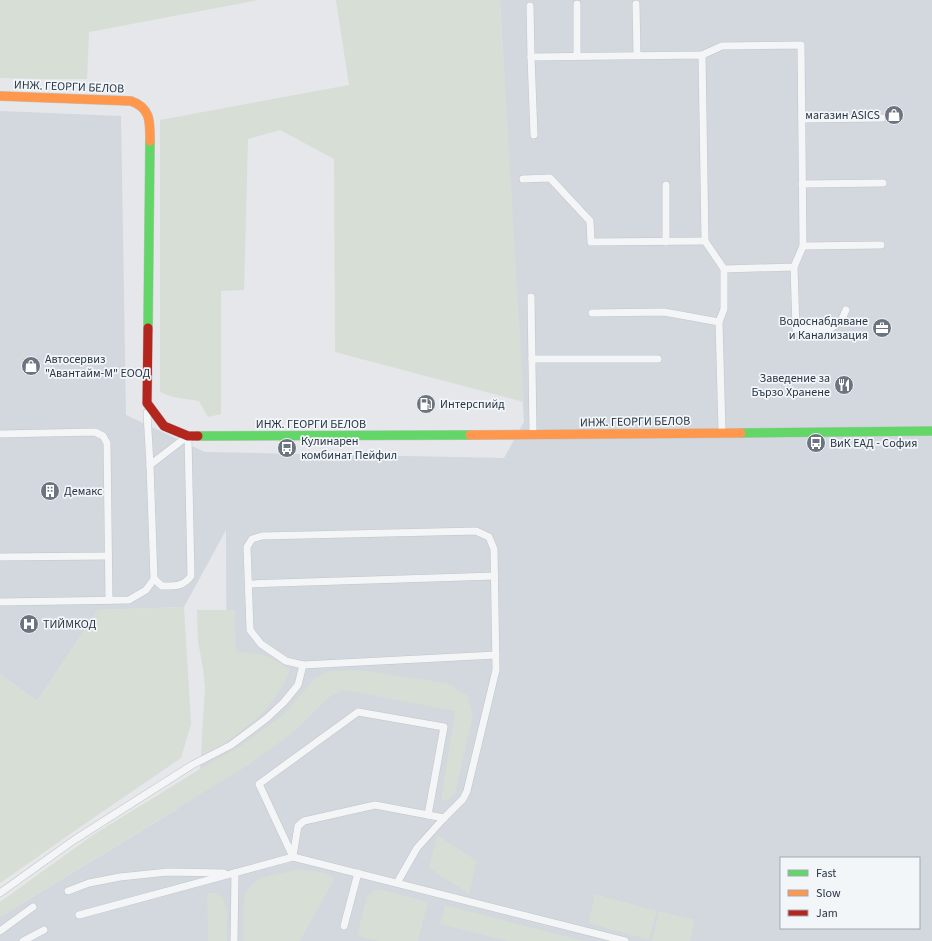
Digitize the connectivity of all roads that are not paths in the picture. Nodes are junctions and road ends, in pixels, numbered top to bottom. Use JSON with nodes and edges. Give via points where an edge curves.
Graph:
{"nodes":[{"id":1,"x":576,"y":4,"type":"dead end"},
{"id":2,"x":636,"y":4,"type":"dead end"},
{"id":3,"x":530,"y":6,"type":"dead end"},
{"id":4,"x":637,"y":55,"type":"junction"},
{"id":5,"x":702,"y":55,"type":"junction"},
{"id":6,"x":577,"y":56,"type":"junction"},
{"id":7,"x":531,"y":57,"type":"junction"},
{"id":8,"x":0,"y":96,"type":"edge"},
{"id":9,"x":882,"y":118,"type":"dead end"},
{"id":10,"x":802,"y":119,"type":"junction"},
{"id":11,"x":534,"y":135,"type":"dead end"},
{"id":12,"x":523,"y":179,"type":"dead end"},
{"id":13,"x":883,"y":183,"type":"dead end"},
{"id":14,"x":802,"y":184,"type":"junction"},
{"id":15,"x":666,"y":185,"type":"dead end"},
{"id":16,"x":705,"y":241,"type":"junction"},
{"id":17,"x":666,"y":242,"type":"junction"},
{"id":18,"x":881,"y":245,"type":"dead end"},
{"id":19,"x":803,"y":246,"type":"junction"},
{"id":20,"x":794,"y":267,"type":"junction"},
{"id":21,"x":724,"y":269,"type":"junction"},
{"id":22,"x":531,"y":297,"type":"dead end"},
{"id":23,"x":846,"y":310,"type":"dead end"},
{"id":24,"x":592,"y":313,"type":"dead end"},
{"id":25,"x":719,"y":322,"type":"junction"},
{"id":26,"x":532,"y":359,"type":"junction"},
{"id":27,"x":658,"y":359,"type":"dead end"},
{"id":28,"x":147,"y":403,"type":"junction"},
{"id":29,"x":932,"y":431,"type":"edge"},
{"id":30,"x":722,"y":433,"type":"junction"},
{"id":31,"x":0,"y":434,"type":"edge"},
{"id":32,"x":534,"y":435,"type":"junction"},
{"id":33,"x":188,"y":436,"type":"junction"},
{"id":34,"x":150,"y":465,"type":"junction"},
{"id":35,"x":108,"y":556,"type":"junction"},
{"id":36,"x":0,"y":557,"type":"edge"},
{"id":37,"x":494,"y":576,"type":"junction"},
{"id":38,"x":154,"y":579,"type":"junction"},
{"id":39,"x":249,"y":584,"type":"junction"},
{"id":40,"x":109,"y":600,"type":"junction"},
{"id":41,"x":0,"y":602,"type":"edge"},
{"id":42,"x":496,"y":655,"type":"junction"},
{"id":43,"x":303,"y":665,"type":"junction"},
{"id":44,"x":428,"y":815,"type":"junction"},
{"id":45,"x":444,"y":818,"type":"junction"},
{"id":46,"x":293,"y":857,"type":"junction"},
{"id":47,"x":235,"y":873,"type":"junction"},
{"id":48,"x":358,"y":873,"type":"junction"},
{"id":49,"x":397,"y":883,"type":"junction"},
{"id":50,"x":68,"y":891,"type":"dead end"},
{"id":51,"x":0,"y":893,"type":"edge"},
{"id":52,"x":33,"y":907,"type":"dead end"},
{"id":53,"x":79,"y":915,"type":"dead end"},
{"id":54,"x":344,"y":926,"type":"dead end"},
{"id":55,"x":44,"y":930,"type":"dead end"},
{"id":56,"x":0,"y":931,"type":"edge"},
{"id":57,"x":23,"y":941,"type":"edge"},
{"id":58,"x":234,"y":941,"type":"edge"},
{"id":59,"x":626,"y":941,"type":"edge"}],
"edges":[{"from":1,"to":6,"type":"lane"},
{"from":2,"to":4,"type":"lane"},
{"from":3,"to":7,"type":"lane"},
{"from":4,"to":5,"type":"lane"},
{"from":4,"to":6,"type":"lane"},
{"from":5,"to":10,"type":"lane","via":[[722,46],[801,45]]},
{"from":5,"to":16,"type":"lane"},
{"from":6,"to":7,"type":"lane"},
{"from":7,"to":11,"type":"lane"},
{"from":8,"to":28,"type":"street","name":"ИНЖ. ГЕОРГИ БЕЛОВ","via":[[130,101],[138,103],[148,113],[150,127]]},
{"from":9,"to":10,"type":"lane"},
{"from":10,"to":14,"type":"lane"},
{"from":12,"to":17,"type":"lane","via":[[550,178],[590,221],[591,242]]},
{"from":13,"to":14,"type":"lane"},
{"from":14,"to":19,"type":"lane"},
{"from":15,"to":17,"type":"lane"},
{"from":16,"to":17,"type":"lane"},
{"from":16,"to":21,"type":"lane"},
{"from":18,"to":19,"type":"lane"},
{"from":19,"to":20,"type":"lane"},
{"from":20,"to":21,"type":"lane"},
{"from":20,"to":23,"type":"lane","via":[[796,329],[830,329],[841,321]]},
{"from":21,"to":25,"type":"lane","via":[[724,309]]},
{"from":22,"to":26,"type":"lane"},
{"from":24,"to":25,"type":"lane","via":[[664,312]]},
{"from":25,"to":30,"type":"lane"},
{"from":26,"to":27,"type":"lane"},
{"from":26,"to":32,"type":"lane"},
{"from":28,"to":33,"type":"street","name":"ИНЖ. ГЕОРГИ БЕЛОВ","via":[[164,426]]},
{"from":28,"to":34,"type":"lane"},
{"from":29,"to":30,"type":"street","name":"ИНЖ. ГЕОРГИ БЕЛОВ"},
{"from":30,"to":32,"type":"street","name":"ИНЖ. ГЕОРГИ БЕЛОВ"},
{"from":31,"to":35,"type":"lane","via":[[95,432],[103,436],[107,443]]},
{"from":32,"to":33,"type":"street","name":"ИНЖ. ГЕОРГИ БЕЛОВ"},
{"from":33,"to":34,"type":"lane"},
{"from":33,"to":38,"type":"lane","via":[[191,576],[178,586],[162,586]]},
{"from":34,"to":38,"type":"lane"},
{"from":35,"to":36,"type":"lane"},
{"from":35,"to":40,"type":"lane"},
{"from":37,"to":39,"type":"lane"},
{"from":37,"to":39,"type":"lane","via":[[494,548],[489,536],[476,531],[262,536],[252,539],[247,547]]},
{"from":37,"to":42,"type":"lane"},
{"from":38,"to":40,"type":"lane","via":[[146,590],[129,600]]},
{"from":39,"to":43,"type":"lane","via":[[250,630],[261,644],[286,661]]},
{"from":40,"to":41,"type":"lane"},
{"from":42,"to":43,"type":"lane"},
{"from":42,"to":45,"type":"lane","via":[[496,670],[467,791],[464,799]]},
{"from":43,"to":51,"type":"lane","via":[[298,685],[267,718],[231,745],[192,765],[80,835]]},
{"from":44,"to":45,"type":"lane"},
{"from":44,"to":46,"type":"lane","via":[[375,804],[304,821],[298,826]]},
{"from":44,"to":46,"type":"lane","via":[[444,727],[358,712],[259,784]]},
{"from":45,"to":49,"type":"lane","via":[[417,848]]},
{"from":46,"to":47,"type":"lane"},
{"from":46,"to":48,"type":"lane"},
{"from":47,"to":50,"type":"lane","via":[[168,872],[120,876]]},
{"from":47,"to":53,"type":"lane"},
{"from":47,"to":58,"type":"lane"},
{"from":48,"to":49,"type":"lane"},
{"from":48,"to":54,"type":"lane"},
{"from":49,"to":59,"type":"lane"},
{"from":52,"to":56,"type":"lane"},
{"from":55,"to":57,"type":"lane"}]}
